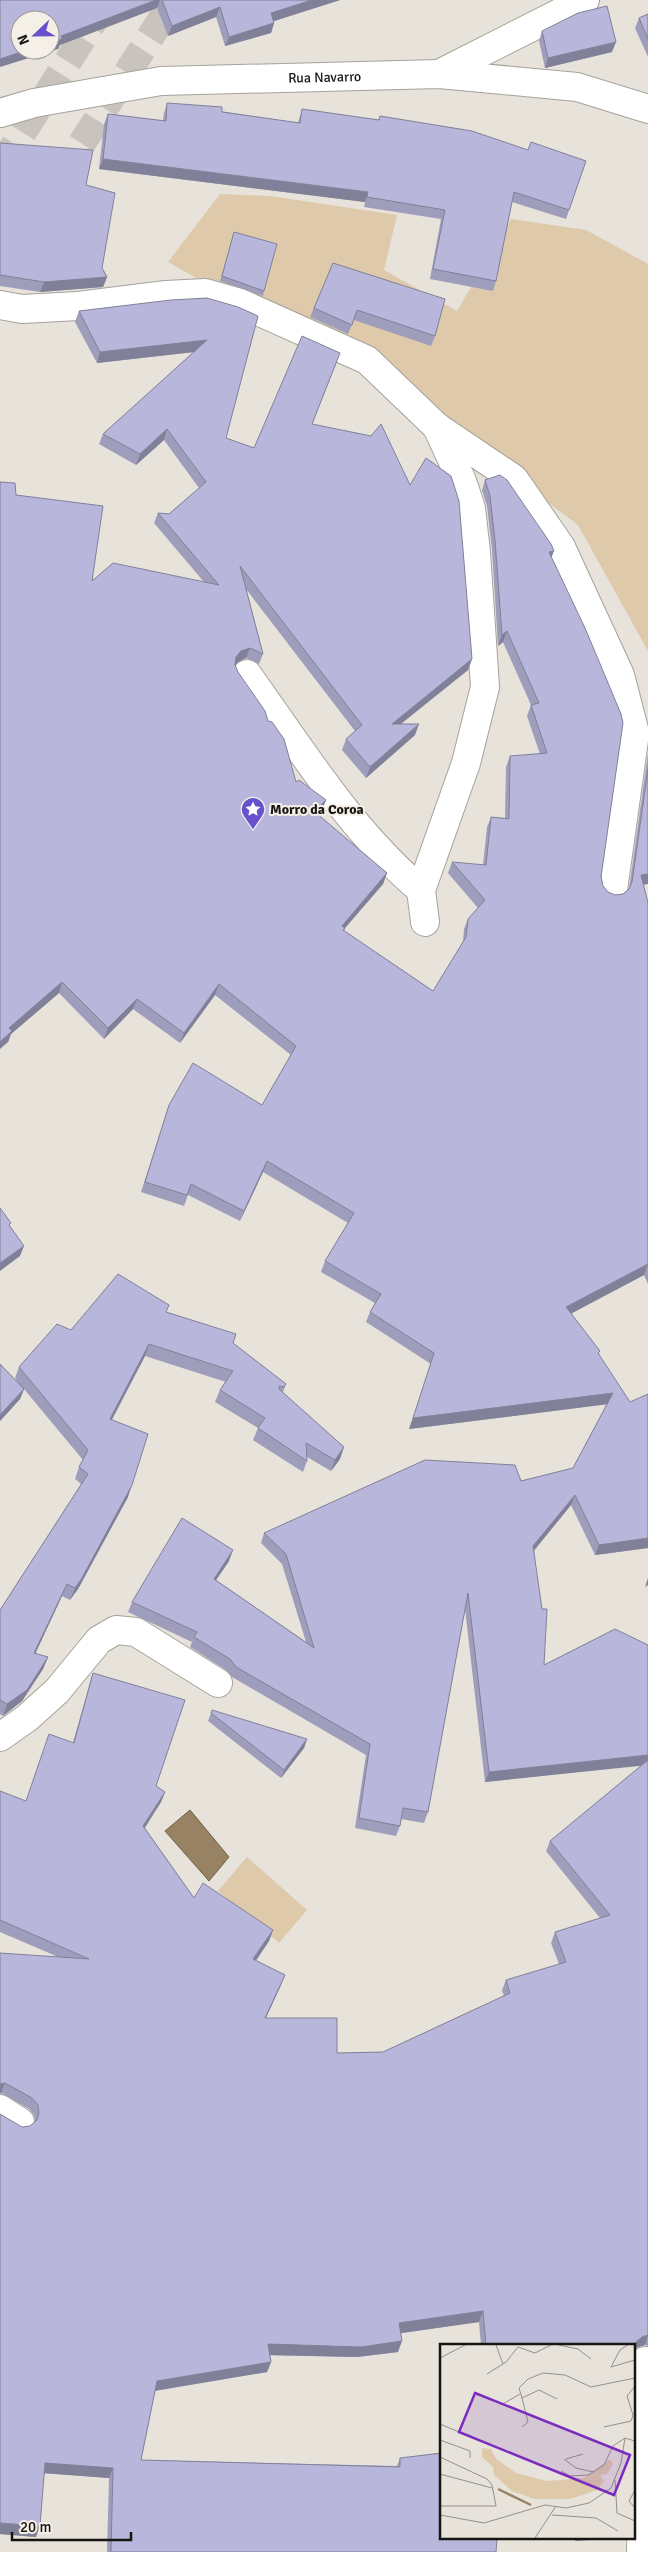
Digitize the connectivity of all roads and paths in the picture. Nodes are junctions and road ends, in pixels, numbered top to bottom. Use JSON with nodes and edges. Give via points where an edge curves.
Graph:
{"nodes":[{"id":1,"x":585,"y":0,"type":"edge"},
{"id":2,"x":439,"y":74,"type":"junction"},
{"id":3,"x":648,"y":110,"type":"edge"},
{"id":4,"x":0,"y":113,"type":"edge"},
{"id":5,"x":0,"y":306,"type":"edge"},
{"id":6,"x":437,"y":427,"type":"junction"},
{"id":7,"x":247,"y":674,"type":"dead end"},
{"id":8,"x":421,"y":890,"type":"junction"},
{"id":9,"x":613,"y":890,"type":"dead end"},
{"id":10,"x":425,"y":922,"type":"dead end"},
{"id":11,"x":218,"y":1683,"type":"dead end"},
{"id":12,"x":0,"y":1737,"type":"edge"},
{"id":13,"x":645,"y":2361,"type":"dead end"},
{"id":14,"x":641,"y":2552,"type":"edge"}],
"edges":[{"from":1,"to":2,"type":"street"},
{"from":2,"to":3,"type":"street","name":"Rua Navarro","via":[[577,87]]},
{"from":2,"to":4,"type":"street","name":"Rua Navarro","via":[[161,81],[34,103]]},
{"from":5,"to":6,"type":"street","via":[[22,309],[78,306],[205,293],[276,318],[367,360]]},
{"from":6,"to":8,"type":"street","via":[[471,508],[485,687],[466,763]]},
{"from":6,"to":9,"type":"street","via":[[514,480],[561,548],[620,675],[635,733]]},
{"from":7,"to":8,"type":"street","via":[[334,798],[398,871]]},
{"from":8,"to":10,"type":"street"},
{"from":11,"to":12,"type":"street","via":[[136,1632],[116,1630],[98,1640],[57,1691]]},
{"from":13,"to":14,"type":"street"}]}
